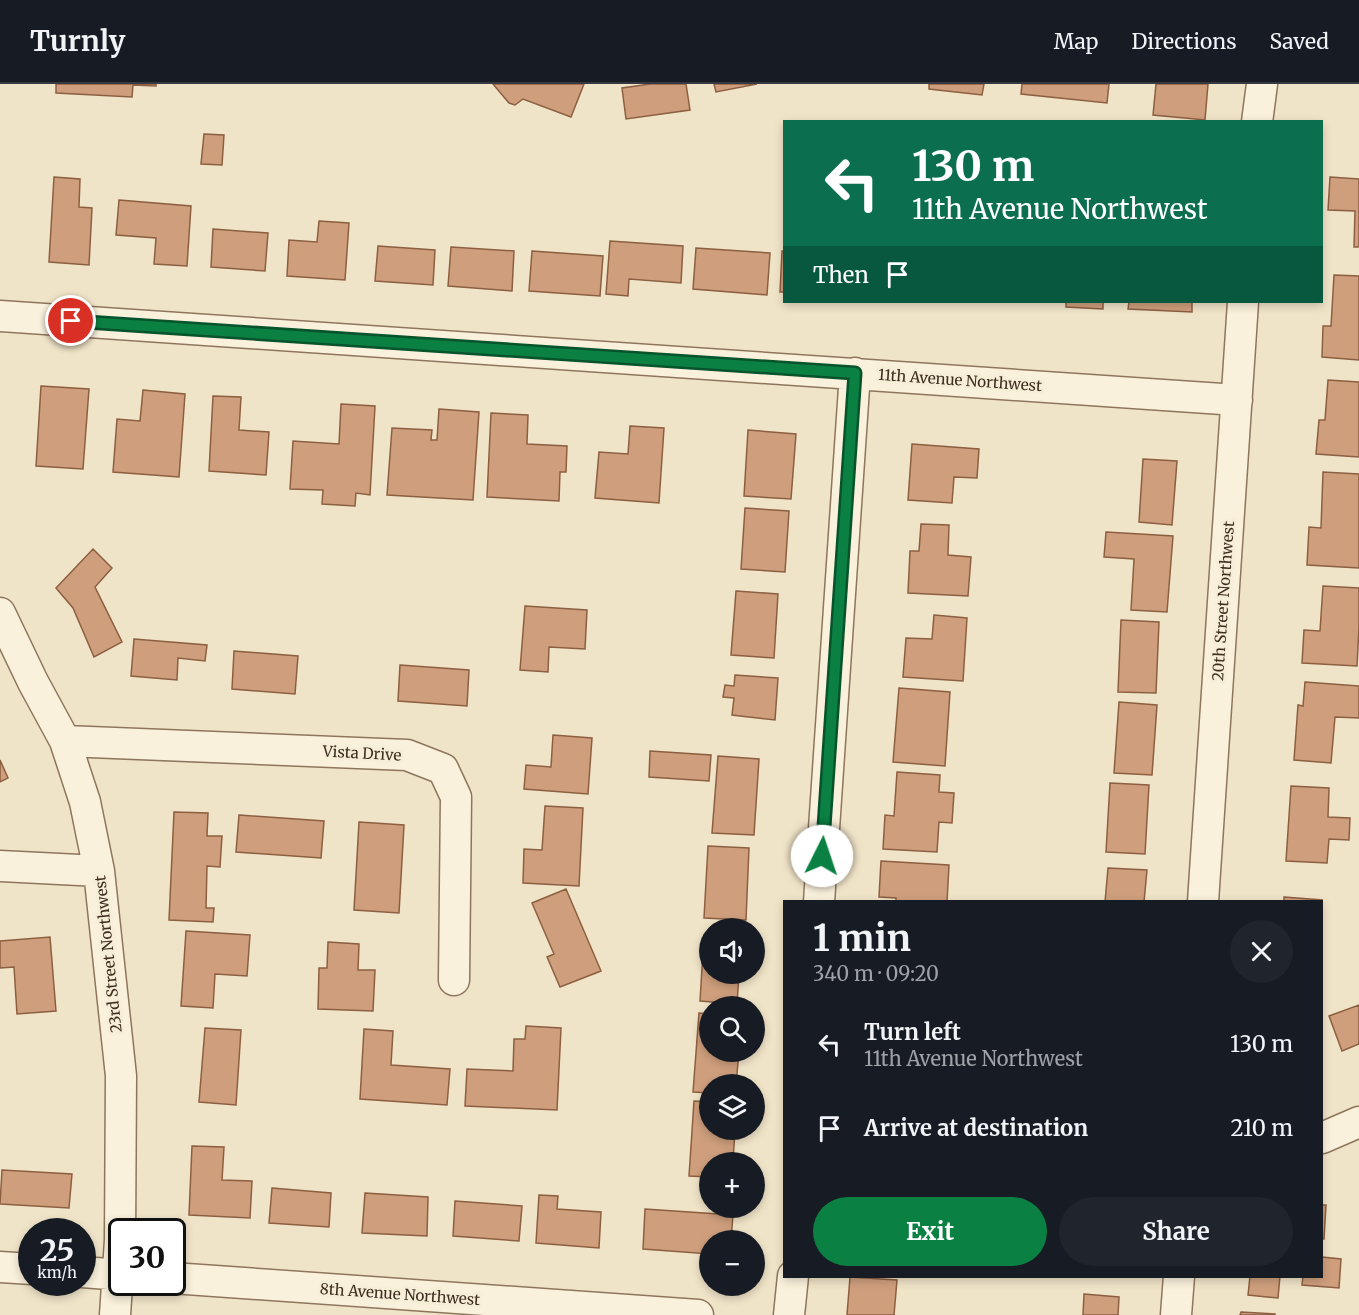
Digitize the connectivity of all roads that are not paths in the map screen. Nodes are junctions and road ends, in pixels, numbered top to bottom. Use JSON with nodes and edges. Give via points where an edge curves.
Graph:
{"nodes":[{"id":1,"x":1262,"y":84,"type":"edge"},
{"id":2,"x":1257,"y":120,"type":"edge"},
{"id":3,"x":1243,"y":303,"type":"edge"},
{"id":4,"x":0,"y":316,"type":"edge"},
{"id":5,"x":855,"y":373,"type":"junction"},
{"id":6,"x":1237,"y":399,"type":"junction"},
{"id":7,"x":0,"y":613,"type":"edge"},
{"id":8,"x":66,"y":741,"type":"junction"},
{"id":9,"x":0,"y":866,"type":"edge"},
{"id":10,"x":99,"y":871,"type":"junction"},
{"id":11,"x":819,"y":900,"type":"edge"},
{"id":12,"x":1203,"y":900,"type":"edge"},
{"id":13,"x":454,"y":980,"type":"dead end"},
{"id":14,"x":1359,"y":1122,"type":"edge"},
{"id":15,"x":1323,"y":1138,"type":"edge"},
{"id":16,"x":120,"y":1218,"type":"edge"},
{"id":17,"x":0,"y":1267,"type":"edge"},
{"id":18,"x":18,"y":1268,"type":"edge"},
{"id":19,"x":793,"y":1278,"type":"edge"},
{"id":20,"x":1179,"y":1278,"type":"edge"},
{"id":21,"x":186,"y":1279,"type":"edge"},
{"id":22,"x":117,"y":1296,"type":"edge"},
{"id":23,"x":115,"y":1315,"type":"edge"},
{"id":24,"x":698,"y":1315,"type":"edge"},
{"id":25,"x":789,"y":1315,"type":"edge"},
{"id":26,"x":1176,"y":1315,"type":"edge"}],
"edges":[{"from":1,"to":2,"type":"street"},
{"from":3,"to":6,"type":"street","name":"20th Street Northwest"},
{"from":4,"to":5,"type":"street","name":"11th Avenue Northwest"},
{"from":5,"to":6,"type":"street","name":"11th Avenue Northwest"},
{"from":5,"to":11,"type":"street"},
{"from":6,"to":12,"type":"street","name":"20th Street Northwest"},
{"from":7,"to":8,"type":"street","name":"23rd Street Northwest"},
{"from":8,"to":10,"type":"street","name":"23rd Street Northwest","via":[[85,802]]},
{"from":8,"to":13,"type":"street","name":"Vista Drive","via":[[407,755],[443,769],[456,797]]},
{"from":9,"to":10,"type":"street"},
{"from":10,"to":16,"type":"street","name":"23rd Street Northwest","via":[[121,1076]]},
{"from":14,"to":15,"type":"street"},
{"from":17,"to":18,"type":"street"},
{"from":19,"to":25,"type":"street"},
{"from":20,"to":26,"type":"street"},
{"from":21,"to":24,"type":"street","name":"8th Avenue Northwest"},
{"from":22,"to":23,"type":"street","name":"23rd Street Northwest"}]}
